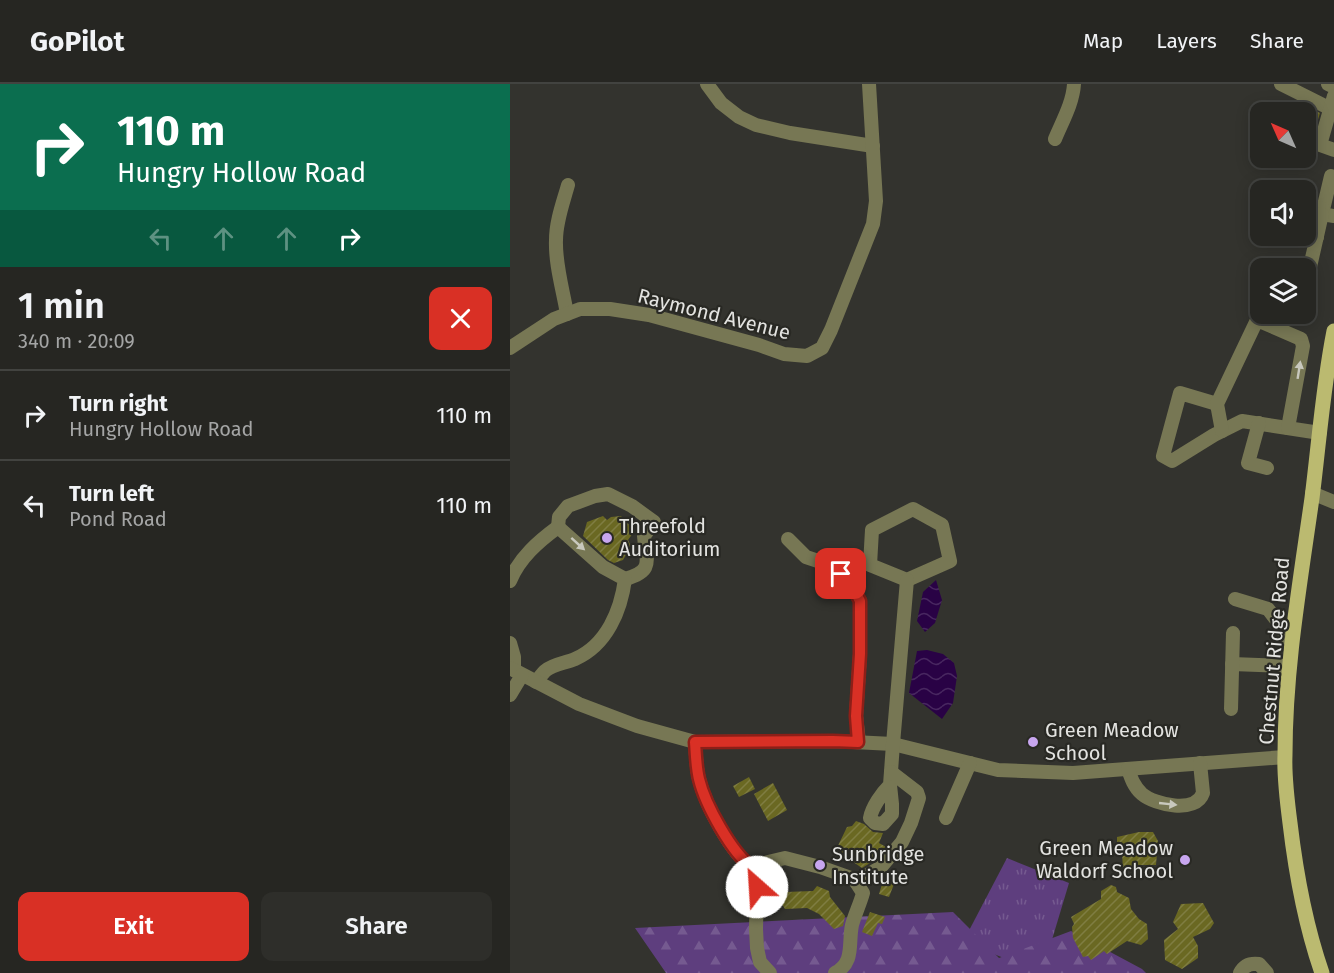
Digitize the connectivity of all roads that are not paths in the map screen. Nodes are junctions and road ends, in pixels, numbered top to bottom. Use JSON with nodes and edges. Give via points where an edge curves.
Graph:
{"nodes":[{"id":1,"x":707,"y":84,"type":"edge"},
{"id":2,"x":869,"y":84,"type":"edge"},
{"id":3,"x":1074,"y":84,"type":"edge"},
{"id":4,"x":1281,"y":84,"type":"edge"},
{"id":5,"x":1328,"y":84,"type":"edge"},
{"id":6,"x":1334,"y":87,"type":"edge"},
{"id":7,"x":1333,"y":102,"type":"edge"},
{"id":8,"x":1054,"y":139,"type":"dead end"},
{"id":9,"x":873,"y":146,"type":"junction"},
{"id":10,"x":1334,"y":150,"type":"edge"},
{"id":11,"x":1331,"y":176,"type":"dead end"},
{"id":12,"x":568,"y":185,"type":"dead end"},
{"id":13,"x":1327,"y":213,"type":"edge"},
{"id":14,"x":1317,"y":237,"type":"joint"},
{"id":15,"x":1312,"y":258,"type":"edge"},
{"id":16,"x":567,"y":314,"type":"junction"},
{"id":17,"x":1334,"y":332,"type":"edge"},
{"id":18,"x":510,"y":348,"type":"edge"},
{"id":19,"x":1217,"y":404,"type":"junction"},
{"id":20,"x":1259,"y":423,"type":"junction"},
{"id":21,"x":1288,"y":428,"type":"junction"},
{"id":22,"x":1222,"y":431,"type":"junction"},
{"id":23,"x":1320,"y":433,"type":"junction"},
{"id":24,"x":1267,"y":468,"type":"dead end"},
{"id":25,"x":1312,"y":493,"type":"junction"},
{"id":26,"x":1334,"y":502,"type":"edge"},
{"id":27,"x":558,"y":526,"type":"junction"},
{"id":28,"x":788,"y":539,"type":"dead end"},
{"id":29,"x":625,"y":579,"type":"junction"},
{"id":30,"x":907,"y":580,"type":"junction"},
{"id":31,"x":510,"y":581,"type":"edge"},
{"id":32,"x":1235,"y":599,"type":"dead end"},
{"id":33,"x":1233,"y":633,"type":"dead end"},
{"id":34,"x":1292,"y":640,"type":"junction"},
{"id":35,"x":510,"y":643,"type":"edge"},
{"id":36,"x":1232,"y":663,"type":"junction"},
{"id":37,"x":1290,"y":666,"type":"junction"},
{"id":38,"x":515,"y":671,"type":"edge"},
{"id":39,"x":536,"y":682,"type":"junction"},
{"id":40,"x":510,"y":695,"type":"edge"},
{"id":41,"x":1231,"y":709,"type":"dead end"},
{"id":42,"x":695,"y":742,"type":"junction"},
{"id":43,"x":858,"y":742,"type":"junction"},
{"id":44,"x":892,"y":744,"type":"junction"},
{"id":45,"x":1284,"y":756,"type":"junction"},
{"id":46,"x":970,"y":763,"type":"junction"},
{"id":47,"x":1200,"y":763,"type":"junction"},
{"id":48,"x":1128,"y":769,"type":"junction"},
{"id":49,"x":946,"y":818,"type":"dead end"},
{"id":50,"x":753,"y":868,"type":"junction"},
{"id":51,"x":856,"y":882,"type":"junction"},
{"id":52,"x":770,"y":973,"type":"edge"},
{"id":53,"x":835,"y":973,"type":"edge"},
{"id":54,"x":1240,"y":973,"type":"edge"},
{"id":55,"x":1267,"y":973,"type":"edge"},
{"id":56,"x":1322,"y":973,"type":"edge"}],
"edges":[{"from":1,"to":9,"type":"street","via":[[722,103],[756,125]]},
{"from":2,"to":9,"type":"street","name":"Raymond Avenue"},
{"from":3,"to":8,"type":"street"},
{"from":4,"to":7,"type":"street"},
{"from":5,"to":6,"type":"street"},
{"from":7,"to":10,"type":"street","via":[[1320,145]]},
{"from":9,"to":16,"type":"street","name":"Raymond Avenue","via":[[873,224],[822,348],[807,356],[784,354],[649,315],[610,309],[580,309]]},
{"from":11,"to":13,"type":"street"},
{"from":12,"to":16,"type":"street","via":[[556,241]]},
{"from":13,"to":14,"type":"street"},
{"from":14,"to":15,"type":"street"},
{"from":16,"to":18,"type":"street","name":"Raymond Avenue"},
{"from":17,"to":23,"type":"main road","name":"Chestnut Ridge Road"},
{"from":21,"to":19,"type":"street","one_way":true,"via":[[1301,339],[1257,320]]},
{"from":19,"to":22,"type":"street"},
{"from":19,"to":22,"type":"street","via":[[1180,393],[1163,456],[1172,461]]},
{"from":20,"to":21,"type":"street"},
{"from":20,"to":22,"type":"street","via":[[1242,421]]},
{"from":20,"to":24,"type":"street","via":[[1248,463]]},
{"from":21,"to":23,"type":"street"},
{"from":23,"to":25,"type":"main road","name":"Chestnut Ridge Road"},
{"from":25,"to":26,"type":"street"},
{"from":25,"to":34,"type":"main road","name":"Chestnut Ridge Road"},
{"from":27,"to":29,"type":"street","one_way":true,"via":[[603,567]]},
{"from":27,"to":29,"type":"street","via":[[559,517],[568,506],[608,494],[654,522],[644,536],[645,568],[639,575]]},
{"from":27,"to":31,"type":"street","via":[[522,559]]},
{"from":28,"to":43,"type":"street","via":[[806,557],[830,565],[851,584],[860,601]]},
{"from":29,"to":39,"type":"street","via":[[623,597],[609,629],[592,648],[546,670]]},
{"from":30,"to":30,"type":"street","via":[[870,565],[872,530],[913,510],[942,525],[950,561]]},
{"from":30,"to":44,"type":"street"},
{"from":32,"to":34,"type":"street","via":[[1268,609]]},
{"from":33,"to":36,"type":"street"},
{"from":34,"to":37,"type":"main road","name":"Chestnut Ridge Road"},
{"from":35,"to":38,"type":"street"},
{"from":36,"to":37,"type":"street"},
{"from":36,"to":41,"type":"street"},
{"from":37,"to":45,"type":"main road","name":"Chestnut Ridge Road"},
{"from":38,"to":39,"type":"street"},
{"from":38,"to":40,"type":"street"},
{"from":39,"to":42,"type":"street","via":[[637,726]]},
{"from":42,"to":43,"type":"street"},
{"from":42,"to":50,"type":"street","via":[[699,778],[708,804],[733,848]]},
{"from":43,"to":44,"type":"street"},
{"from":44,"to":46,"type":"street"},
{"from":44,"to":51,"type":"street","via":[[891,778],[917,792],[919,798],[902,842],[881,867]]},
{"from":45,"to":47,"type":"street"},
{"from":45,"to":56,"type":"main road","name":"Chestnut Ridge Road","via":[[1302,900]]},
{"from":46,"to":48,"type":"street","via":[[998,770],[1073,773]]},
{"from":46,"to":49,"type":"street"},
{"from":47,"to":48,"type":"street"},
{"from":48,"to":47,"type":"street","one_way":true,"via":[[1135,786],[1149,799],[1183,805],[1202,798]]},
{"from":50,"to":51,"type":"street","via":[[785,858]]},
{"from":50,"to":52,"type":"street","via":[[757,887],[757,948],[760,962]]},
{"from":51,"to":53,"type":"street","via":[[863,893],[852,927],[850,952],[847,962]]},
{"from":54,"to":55,"type":"street","via":[[1250,963],[1259,964]]}]}
